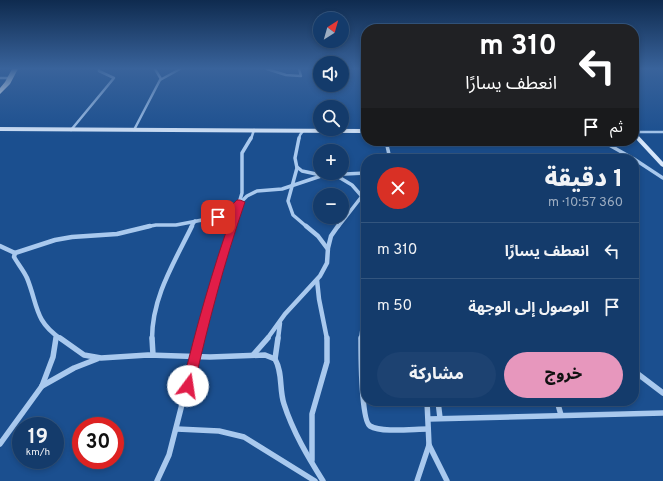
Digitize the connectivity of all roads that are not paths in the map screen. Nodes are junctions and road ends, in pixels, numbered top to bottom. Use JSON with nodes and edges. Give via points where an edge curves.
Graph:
{"nodes":[{"id":1,"x":104,"y":91,"type":"edge"},
{"id":2,"x":153,"y":91,"type":"edge"},
{"id":3,"x":0,"y":129,"type":"edge"},
{"id":4,"x":71,"y":130,"type":"junction"},
{"id":5,"x":134,"y":130,"type":"junction"},
{"id":6,"x":254,"y":130,"type":"junction"},
{"id":7,"x":303,"y":131,"type":"junction"},
{"id":8,"x":361,"y":131,"type":"edge"},
{"id":9,"x":663,"y":132,"type":"edge"},
{"id":10,"x":639,"y":133,"type":"edge"},
{"id":11,"x":639,"y":139,"type":"edge"},
{"id":12,"x":611,"y":146,"type":"edge"},
{"id":13,"x":625,"y":154,"type":"edge"},
{"id":14,"x":639,"y":162,"type":"edge"},
{"id":15,"x":663,"y":165,"type":"edge"},
{"id":16,"x":297,"y":167,"type":"junction"},
{"id":17,"x":313,"y":173,"type":"edge"},
{"id":18,"x":361,"y":173,"type":"edge"},
{"id":19,"x":349,"y":174,"type":"edge"},
{"id":20,"x":663,"y":178,"type":"edge"},
{"id":21,"x":313,"y":179,"type":"edge"},
{"id":22,"x":346,"y":180,"type":"edge"},
{"id":23,"x":290,"y":187,"type":"junction"},
{"id":24,"x":361,"y":195,"type":"edge"},
{"id":25,"x":361,"y":197,"type":"edge"},
{"id":26,"x":240,"y":202,"type":"junction"},
{"id":27,"x":195,"y":221,"type":"junction"},
{"id":28,"x":0,"y":246,"type":"edge"},
{"id":29,"x":328,"y":248,"type":"junction"},
{"id":30,"x":15,"y":253,"type":"junction"},
{"id":31,"x":318,"y":280,"type":"junction"},
{"id":32,"x":280,"y":324,"type":"junction"},
{"id":33,"x":56,"y":336,"type":"junction"},
{"id":34,"x":153,"y":355,"type":"junction"},
{"id":35,"x":253,"y":355,"type":"junction"},
{"id":36,"x":195,"y":357,"type":"junction"},
{"id":37,"x":101,"y":358,"type":"junction"},
{"id":38,"x":275,"y":359,"type":"junction"},
{"id":39,"x":639,"y":375,"type":"edge"},
{"id":40,"x":42,"y":386,"type":"junction"},
{"id":41,"x":663,"y":393,"type":"edge"},
{"id":42,"x":364,"y":406,"type":"edge"},
{"id":43,"x":428,"y":406,"type":"edge"},
{"id":44,"x":439,"y":406,"type":"edge"},
{"id":45,"x":558,"y":406,"type":"edge"},
{"id":46,"x":663,"y":413,"type":"edge"},
{"id":47,"x":561,"y":415,"type":"junction"},
{"id":48,"x":440,"y":418,"type":"junction"},
{"id":49,"x":429,"y":419,"type":"junction"},
{"id":50,"x":177,"y":429,"type":"junction"},
{"id":51,"x":428,"y":429,"type":"junction"},
{"id":52,"x":0,"y":444,"type":"edge"},
{"id":53,"x":429,"y":445,"type":"junction"},
{"id":54,"x":312,"y":462,"type":"junction"},
{"id":55,"x":157,"y":481,"type":"edge"},
{"id":56,"x":315,"y":481,"type":"edge"},
{"id":57,"x":323,"y":481,"type":"edge"},
{"id":58,"x":417,"y":481,"type":"edge"},
{"id":59,"x":447,"y":481,"type":"edge"}],
"edges":[{"from":1,"to":4,"type":"street"},
{"from":2,"to":5,"type":"street"},
{"from":3,"to":4,"type":"main road"},
{"from":4,"to":5,"type":"main road"},
{"from":5,"to":6,"type":"main road"},
{"from":6,"to":7,"type":"main road"},
{"from":6,"to":26,"type":"street","via":[[242,156]]},
{"from":7,"to":8,"type":"main road"},
{"from":7,"to":16,"type":"street","via":[[298,138],[295,158]]},
{"from":9,"to":10,"type":"street"},
{"from":11,"to":15,"type":"main road"},
{"from":12,"to":13,"type":"street"},
{"from":14,"to":20,"type":"street"},
{"from":16,"to":17,"type":"street"},
{"from":16,"to":23,"type":"street"},
{"from":18,"to":19,"type":"street"},
{"from":21,"to":23,"type":"street"},
{"from":22,"to":24,"type":"street"},
{"from":23,"to":26,"type":"street","via":[[257,191]]},
{"from":23,"to":29,"type":"street","via":[[288,201],[293,214]]},
{"from":25,"to":29,"type":"street","via":[[331,236]]},
{"from":26,"to":27,"type":"street","via":[[224,216]]},
{"from":26,"to":36,"type":"street"},
{"from":27,"to":30,"type":"street","via":[[176,225],[156,224],[117,234],[55,240]]},
{"from":27,"to":34,"type":"street","via":[[168,272],[157,301],[151,334]]},
{"from":28,"to":30,"type":"street"},
{"from":29,"to":31,"type":"street","via":[[326,263]]},
{"from":30,"to":33,"type":"street","via":[[14,258],[27,277],[40,319]]},
{"from":31,"to":32,"type":"street","via":[[285,314]]},
{"from":31,"to":54,"type":"street","via":[[317,294],[328,340],[328,354],[313,410]]},
{"from":32,"to":35,"type":"street"},
{"from":32,"to":38,"type":"street"},
{"from":33,"to":37,"type":"street","via":[[84,355]]},
{"from":33,"to":40,"type":"street","via":[[53,357]]},
{"from":34,"to":36,"type":"street"},
{"from":34,"to":37,"type":"street"},
{"from":35,"to":36,"type":"street"},
{"from":35,"to":38,"type":"street"},
{"from":36,"to":50,"type":"street"},
{"from":37,"to":40,"type":"street","via":[[74,368]]},
{"from":38,"to":54,"type":"street","via":[[289,420]]},
{"from":39,"to":41,"type":"street"},
{"from":40,"to":52,"type":"street"},
{"from":42,"to":51,"type":"street","via":[[365,420],[368,425],[377,429]]},
{"from":43,"to":49,"type":"street"},
{"from":44,"to":48,"type":"street"},
{"from":45,"to":47,"type":"street"},
{"from":46,"to":47,"type":"street"},
{"from":47,"to":48,"type":"street"},
{"from":48,"to":49,"type":"street"},
{"from":49,"to":51,"type":"street"},
{"from":50,"to":55,"type":"street"},
{"from":50,"to":56,"type":"street","via":[[234,433]]},
{"from":51,"to":53,"type":"street"},
{"from":53,"to":58,"type":"street"},
{"from":53,"to":59,"type":"street"},
{"from":54,"to":57,"type":"street"}]}
